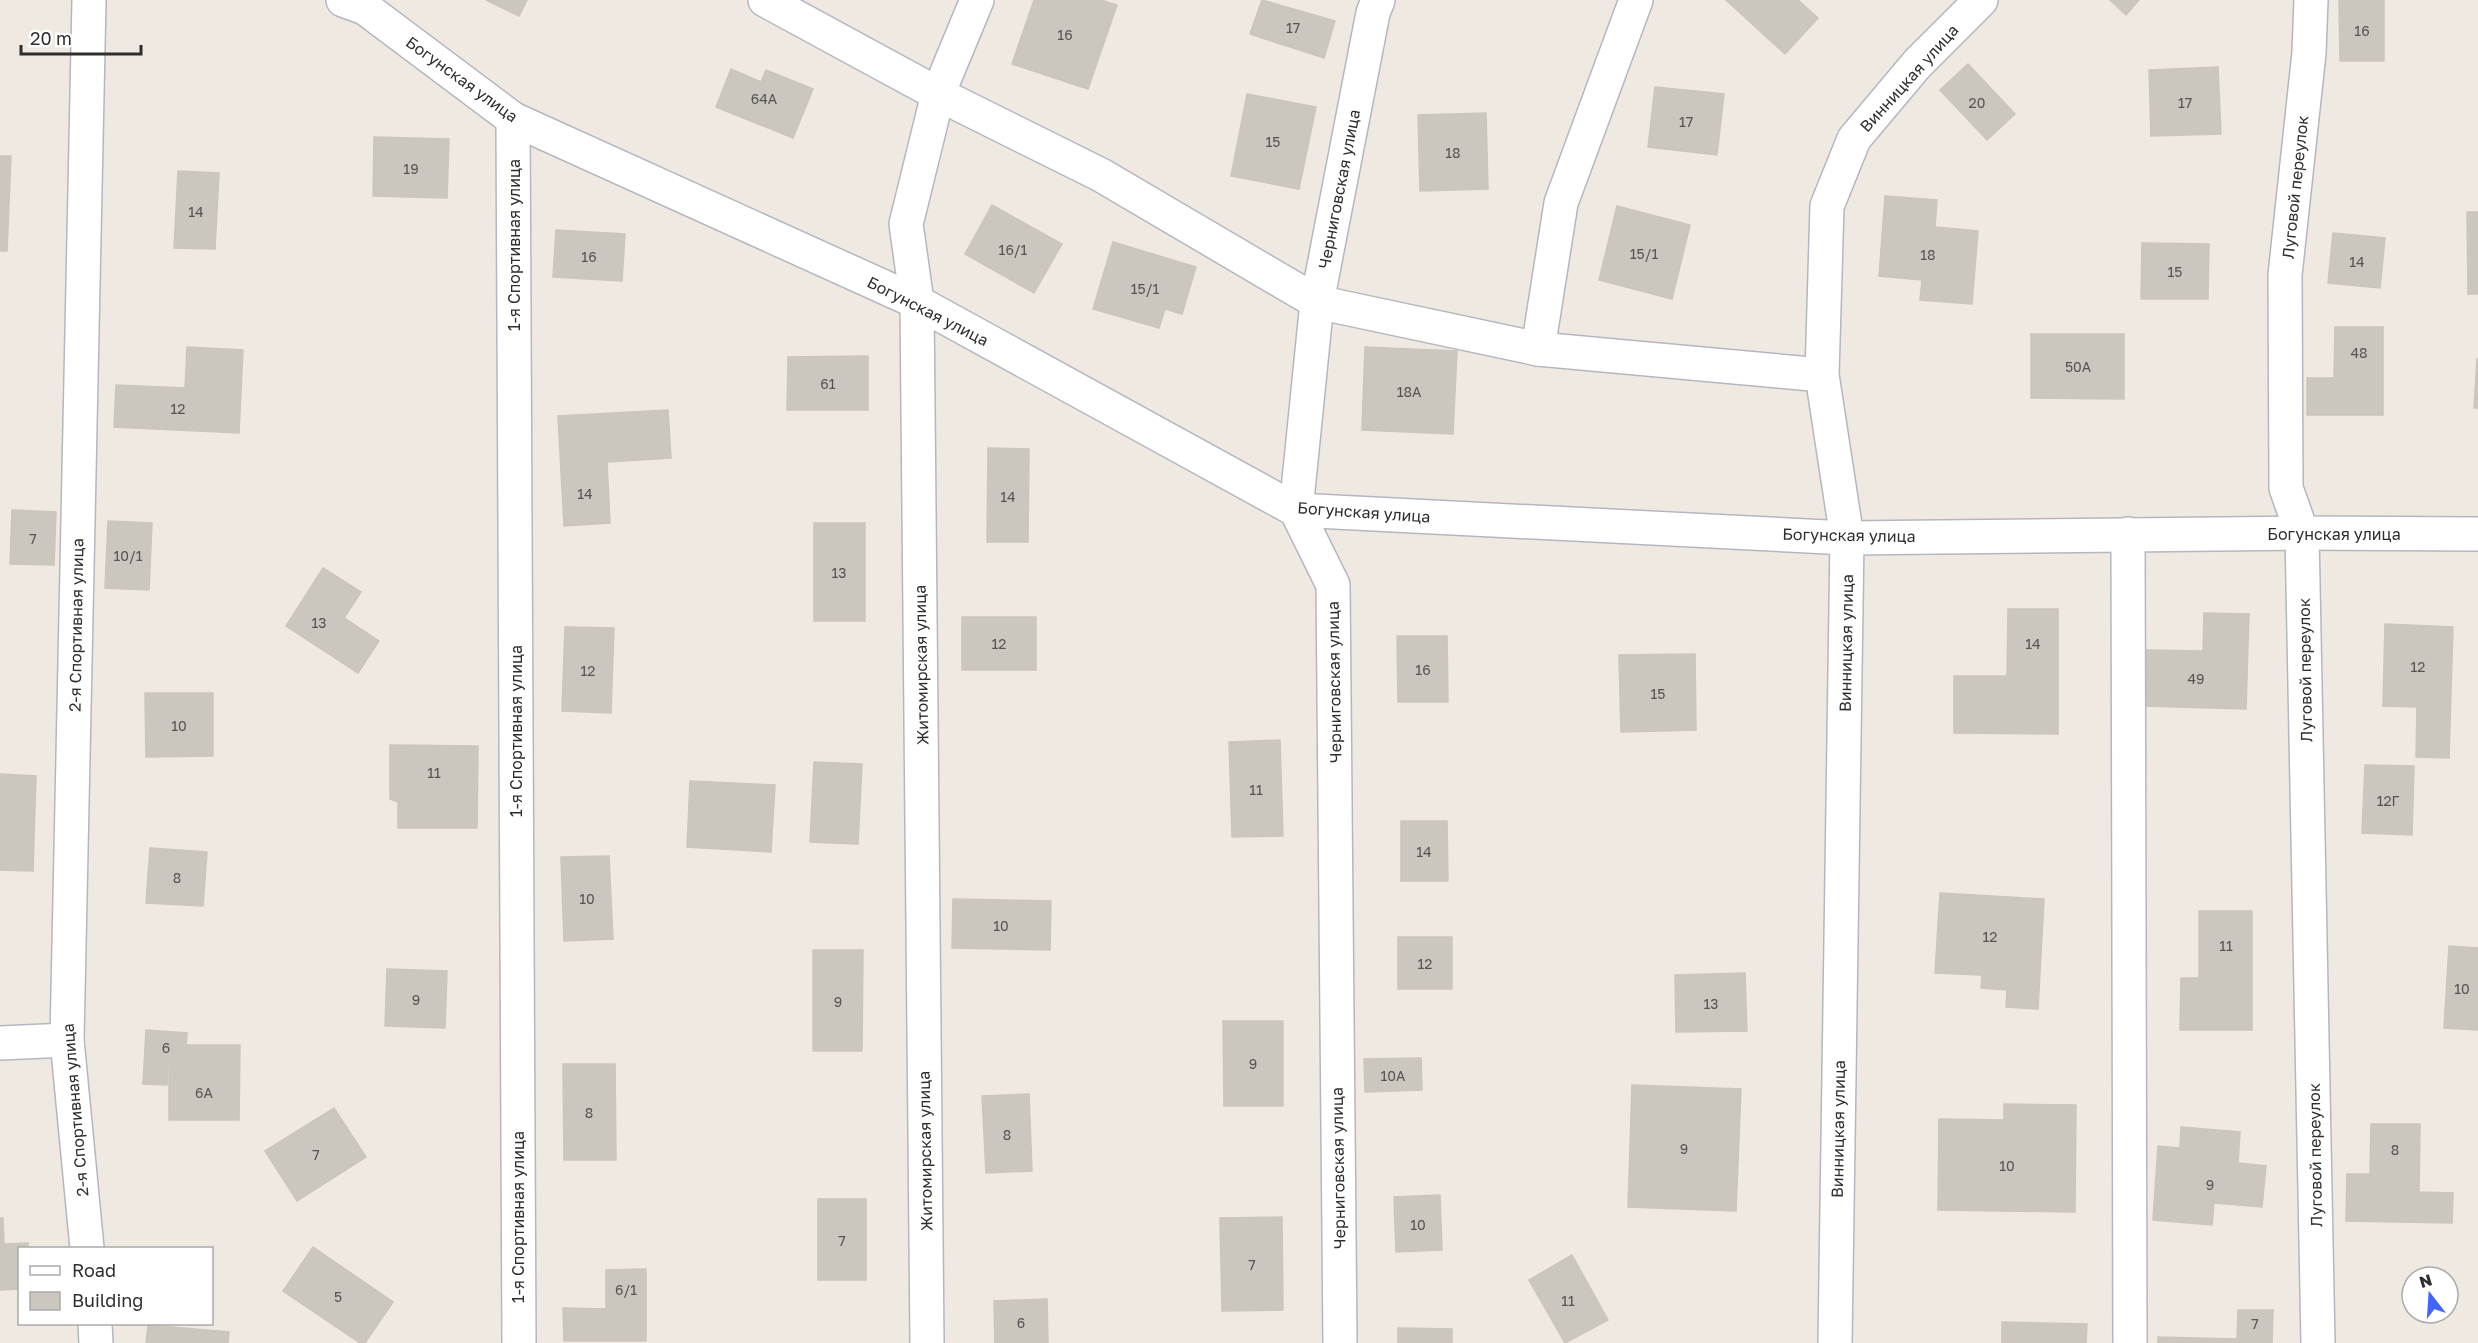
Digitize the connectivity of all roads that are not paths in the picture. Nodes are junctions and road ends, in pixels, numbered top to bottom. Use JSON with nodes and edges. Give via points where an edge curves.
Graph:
{"nodes":[{"id":1,"x":89,"y":0,"type":"edge"},
{"id":2,"x":765,"y":0,"type":"edge"},
{"id":3,"x":977,"y":0,"type":"edge"},
{"id":4,"x":1378,"y":0,"type":"edge"},
{"id":5,"x":1636,"y":0,"type":"edge"},
{"id":6,"x":1981,"y":0,"type":"edge"},
{"id":7,"x":2311,"y":0,"type":"edge"},
{"id":8,"x":359,"y":3,"type":"edge"},
{"id":9,"x":938,"y":94,"type":"junction"},
{"id":10,"x":513,"y":119,"type":"junction"},
{"id":11,"x":917,"y":302,"type":"junction"},
{"id":12,"x":1317,"y":302,"type":"junction"},
{"id":13,"x":1538,"y":349,"type":"junction"},
{"id":14,"x":1822,"y":375,"type":"junction"},
{"id":15,"x":1296,"y":510,"type":"junction"},
{"id":16,"x":2302,"y":533,"type":"junction"},
{"id":17,"x":2127,"y":534,"type":"junction"},
{"id":18,"x":2478,"y":534,"type":"edge"},
{"id":19,"x":1847,"y":538,"type":"junction"},
{"id":20,"x":67,"y":1040,"type":"junction"},
{"id":21,"x":0,"y":1043,"type":"edge"},
{"id":22,"x":87,"y":1247,"type":"edge"},
{"id":23,"x":95,"y":1325,"type":"edge"},
{"id":24,"x":96,"y":1343,"type":"edge"},
{"id":25,"x":519,"y":1343,"type":"edge"},
{"id":26,"x":927,"y":1343,"type":"edge"},
{"id":27,"x":1340,"y":1343,"type":"edge"},
{"id":28,"x":1835,"y":1343,"type":"edge"},
{"id":29,"x":2130,"y":1343,"type":"edge"},
{"id":30,"x":2318,"y":1343,"type":"edge"}],
"edges":[{"from":1,"to":20,"type":"street","name":"2-я Спортивная улица"},
{"from":2,"to":9,"type":"street"},
{"from":3,"to":9,"type":"street","name":"Житомирская улица"},
{"from":4,"to":12,"type":"street","name":"Черниговская улица"},
{"from":5,"to":13,"type":"street","via":[[1561,202]]},
{"from":6,"to":14,"type":"street","name":"Винницкая улица","via":[[1917,64],[1854,139],[1827,206]]},
{"from":7,"to":16,"type":"street","name":"Луговой переулок","via":[[2285,275],[2286,488]]},
{"from":8,"to":10,"type":"street","name":"Богунская улица"},
{"from":9,"to":11,"type":"street","name":"Житомирская улица","via":[[906,224]]},
{"from":9,"to":12,"type":"street","via":[[1101,175]]},
{"from":10,"to":11,"type":"street","name":"Богунская улица"},
{"from":10,"to":25,"type":"street","name":"1-я Спортивная улица"},
{"from":11,"to":15,"type":"street","name":"Богунская улица"},
{"from":11,"to":26,"type":"street","name":"Житомирская улица"},
{"from":12,"to":13,"type":"street"},
{"from":12,"to":15,"type":"street","name":"Черниговская улица"},
{"from":13,"to":14,"type":"street"},
{"from":14,"to":19,"type":"street","name":"Винницкая улица"},
{"from":15,"to":19,"type":"street","name":"Богунская улица"},
{"from":15,"to":27,"type":"street","name":"Черниговская улица","via":[[1333,585]]},
{"from":16,"to":17,"type":"street","name":"Богунская улица"},
{"from":16,"to":18,"type":"street","name":"Богунская улица"},
{"from":16,"to":30,"type":"street","name":"Луговой переулок"},
{"from":17,"to":19,"type":"street","name":"Богунская улица"},
{"from":17,"to":29,"type":"street"},
{"from":19,"to":28,"type":"street","name":"Винницкая улица"},
{"from":20,"to":21,"type":"street"},
{"from":20,"to":22,"type":"street","name":"2-я Спортивная улица"},
{"from":23,"to":24,"type":"street"}]}
